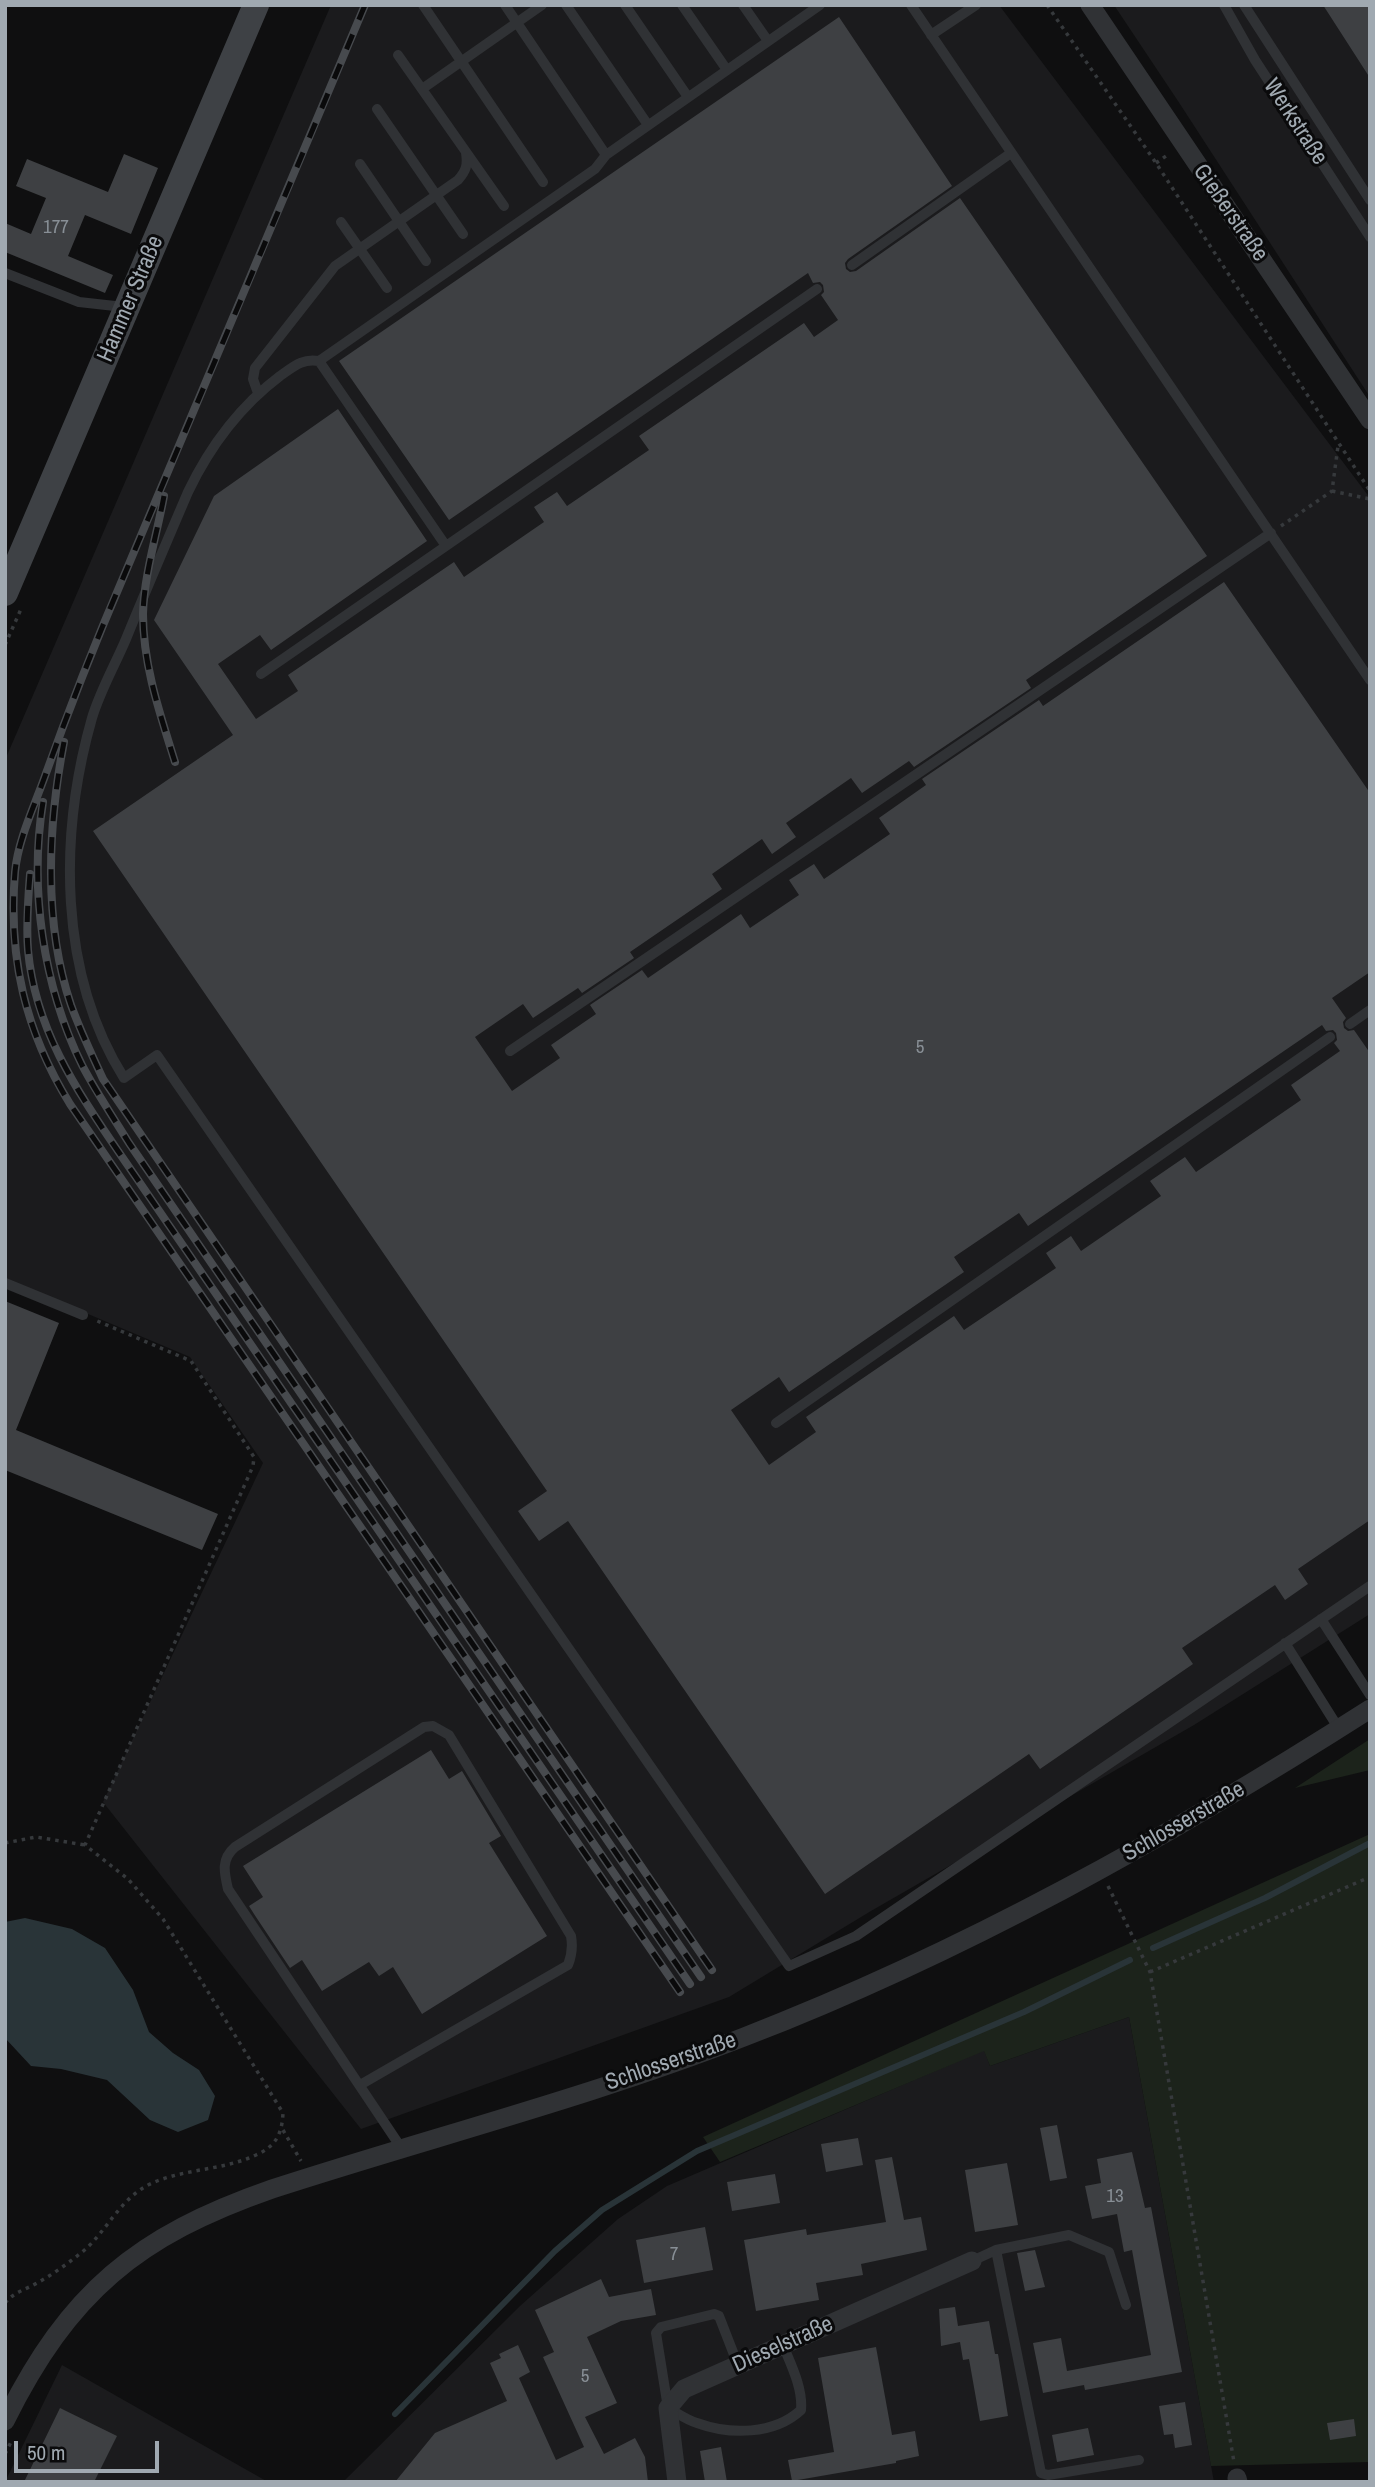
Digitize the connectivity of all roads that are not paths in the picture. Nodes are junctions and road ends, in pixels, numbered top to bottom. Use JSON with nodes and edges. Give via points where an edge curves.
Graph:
{"nodes":[{"id":1,"x":256,"y":5,"type":"edge"},
{"id":2,"x":423,"y":5,"type":"edge"},
{"id":3,"x":505,"y":5,"type":"edge"},
{"id":4,"x":542,"y":5,"type":"edge"},
{"id":5,"x":566,"y":5,"type":"edge"},
{"id":6,"x":625,"y":5,"type":"edge"},
{"id":7,"x":682,"y":5,"type":"edge"},
{"id":8,"x":743,"y":5,"type":"edge"},
{"id":9,"x":820,"y":5,"type":"edge"},
{"id":10,"x":911,"y":5,"type":"edge"},
{"id":11,"x":976,"y":5,"type":"edge"},
{"id":12,"x":1090,"y":5,"type":"edge"},
{"id":13,"x":1224,"y":5,"type":"edge"},
{"id":14,"x":1244,"y":5,"type":"edge"},
{"id":15,"x":807,"y":9,"type":"edge"},
{"id":16,"x":517,"y":22,"type":"junction"},
{"id":17,"x":931,"y":35,"type":"junction"},
{"id":18,"x":768,"y":41,"type":"junction"},
{"id":19,"x":398,"y":55,"type":"dead end"},
{"id":20,"x":461,"y":61,"type":"junction"},
{"id":21,"x":727,"y":71,"type":"junction"},
{"id":22,"x":422,"y":89,"type":"junction"},
{"id":23,"x":688,"y":97,"type":"junction"},
{"id":24,"x":377,"y":108,"type":"dead end"},
{"id":25,"x":648,"y":125,"type":"junction"},
{"id":26,"x":466,"y":153,"type":"junction"},
{"id":27,"x":1012,"y":153,"type":"junction"},
{"id":28,"x":606,"y":155,"type":"junction"},
{"id":29,"x":360,"y":163,"type":"dead end"},
{"id":30,"x":543,"y":181,"type":"dead end"},
{"id":31,"x":437,"y":194,"type":"junction"},
{"id":32,"x":1370,"y":200,"type":"edge"},
{"id":33,"x":504,"y":206,"type":"dead end"},
{"id":34,"x":399,"y":221,"type":"junction"},
{"id":35,"x":341,"y":222,"type":"dead end"},
{"id":36,"x":463,"y":234,"type":"dead end"},
{"id":37,"x":1370,"y":237,"type":"edge"},
{"id":38,"x":360,"y":249,"type":"junction"},
{"id":39,"x":426,"y":261,"type":"dead end"},
{"id":40,"x":852,"y":265,"type":"dead end"},
{"id":41,"x":5,"y":273,"type":"edge"},
{"id":42,"x":387,"y":288,"type":"dead end"},
{"id":43,"x":817,"y":289,"type":"dead end"},
{"id":44,"x":128,"y":307,"type":"junction"},
{"id":45,"x":319,"y":361,"type":"junction"},
{"id":46,"x":258,"y":393,"type":"junction"},
{"id":47,"x":1367,"y":409,"type":"edge"},
{"id":48,"x":1271,"y":533,"type":"junction"},
{"id":49,"x":446,"y":546,"type":"junction"},
{"id":50,"x":5,"y":593,"type":"edge"},
{"id":51,"x":261,"y":674,"type":"dead end"},
{"id":52,"x":1370,"y":680,"type":"edge"},
{"id":53,"x":1370,"y":1010,"type":"edge"},
{"id":54,"x":1350,"y":1024,"type":"dead end"},
{"id":55,"x":1330,"y":1037,"type":"dead end"},
{"id":56,"x":510,"y":1051,"type":"dead end"},
{"id":57,"x":5,"y":1283,"type":"edge"},
{"id":58,"x":83,"y":1315,"type":"road end"},
{"id":59,"x":776,"y":1423,"type":"dead end"},
{"id":60,"x":1370,"y":1586,"type":"edge"},
{"id":61,"x":1321,"y":1619,"type":"junction"},
{"id":62,"x":1285,"y":1643,"type":"junction"},
{"id":63,"x":1370,"y":1695,"type":"edge"},
{"id":64,"x":1370,"y":1709,"type":"edge"},
{"id":65,"x":1339,"y":1729,"type":"junction"},
{"id":66,"x":359,"y":2085,"type":"junction"},
{"id":67,"x":402,"y":2148,"type":"junction"},
{"id":68,"x":996,"y":2250,"type":"junction"},
{"id":69,"x":972,"y":2261,"type":"joint"},
{"id":70,"x":1126,"y":2305,"type":"dead end"},
{"id":71,"x":783,"y":2345,"type":"junction"},
{"id":72,"x":738,"y":2365,"type":"junction"},
{"id":73,"x":668,"y":2408,"type":"junction"},
{"id":74,"x":5,"y":2420,"type":"edge"},
{"id":75,"x":1139,"y":2460,"type":"dead end"},
{"id":76,"x":677,"y":2482,"type":"edge"}],
"edges":[{"from":1,"to":44,"type":"main road","name":"Hammer Straße"},
{"from":2,"to":20,"type":"lane"},
{"from":3,"to":16,"type":"lane"},
{"from":4,"to":16,"type":"lane"},
{"from":5,"to":25,"type":"lane"},
{"from":6,"to":23,"type":"lane"},
{"from":7,"to":21,"type":"lane"},
{"from":8,"to":18,"type":"lane"},
{"from":9,"to":15,"type":"lane"},
{"from":10,"to":17,"type":"lane"},
{"from":11,"to":17,"type":"lane"},
{"from":12,"to":47,"type":"street","name":"Gießerstraße"},
{"from":13,"to":37,"type":"lane","name":"Werkstraße"},
{"from":14,"to":32,"type":"lane"},
{"from":15,"to":18,"type":"lane"},
{"from":16,"to":20,"type":"lane"},
{"from":16,"to":28,"type":"lane"},
{"from":17,"to":27,"type":"lane"},
{"from":18,"to":21,"type":"lane"},
{"from":19,"to":22,"type":"lane"},
{"from":20,"to":22,"type":"lane"},
{"from":20,"to":30,"type":"lane"},
{"from":21,"to":23,"type":"lane"},
{"from":22,"to":26,"type":"lane"},
{"from":23,"to":25,"type":"lane"},
{"from":24,"to":31,"type":"lane"},
{"from":25,"to":28,"type":"lane"},
{"from":26,"to":31,"type":"lane","via":[[465,173]]},
{"from":26,"to":33,"type":"lane"},
{"from":27,"to":40,"type":"lane"},
{"from":27,"to":48,"type":"lane"},
{"from":28,"to":45,"type":"lane","via":[[595,169]]},
{"from":29,"to":34,"type":"lane"},
{"from":31,"to":34,"type":"lane"},
{"from":31,"to":36,"type":"lane"},
{"from":34,"to":38,"type":"lane"},
{"from":34,"to":39,"type":"lane"},
{"from":35,"to":38,"type":"lane"},
{"from":38,"to":42,"type":"lane"},
{"from":38,"to":46,"type":"lane","via":[[335,265],[255,368]]},
{"from":41,"to":44,"type":"lane","via":[[79,302]]},
{"from":43,"to":49,"type":"lane"},
{"from":44,"to":50,"type":"main road","name":"Hammer Straße"},
{"from":45,"to":46,"type":"lane","via":[[302,361]]},
{"from":45,"to":49,"type":"lane"},
{"from":46,"to":62,"type":"lane","via":[[202,463],[93,715],[76,785],[70,855],[74,927],[94,1016],[124,1078],[157,1055],[789,1966],[856,1936]]},
{"from":48,"to":52,"type":"lane"},
{"from":48,"to":56,"type":"lane"},
{"from":49,"to":51,"type":"lane"},
{"from":53,"to":54,"type":"lane"},
{"from":55,"to":59,"type":"lane"},
{"from":57,"to":58,"type":"lane"},
{"from":60,"to":61,"type":"lane"},
{"from":61,"to":62,"type":"lane"},
{"from":61,"to":63,"type":"lane"},
{"from":62,"to":65,"type":"lane"},
{"from":64,"to":65,"type":"street","name":"Schlosserstraße"},
{"from":65,"to":67,"type":"street","name":"Schlosserstraße","via":[[1119,1860],[969,1939],[855,1991],[660,2068]]},
{"from":66,"to":66,"type":"lane","via":[[229,1889],[222,1868],[235,1847],[424,1727],[433,1726],[449,1735],[571,1936],[571,1959],[568,1965]]},
{"from":66,"to":67,"type":"lane"},
{"from":67,"to":74,"type":"street","name":"Schlosserstraße","via":[[229,2204],[191,2221],[122,2264],[61,2326]]},
{"from":68,"to":69,"type":"lane"},
{"from":68,"to":70,"type":"lane","via":[[1069,2235],[1089,2243],[1109,2252]]},
{"from":68,"to":75,"type":"lane","via":[[1041,2473]]},
{"from":69,"to":71,"type":"street","name":"Dieselstraße"},
{"from":71,"to":72,"type":"street","name":"Dieselstraße"},
{"from":71,"to":73,"type":"lane","via":[[802,2401],[801,2410],[791,2419],[744,2431],[720,2430]]},
{"from":72,"to":73,"type":"street","name":"Dieselstraße","via":[[684,2389]]},
{"from":72,"to":73,"type":"lane","via":[[719,2316],[662,2327],[656,2333]]},
{"from":73,"to":76,"type":"street"}]}
